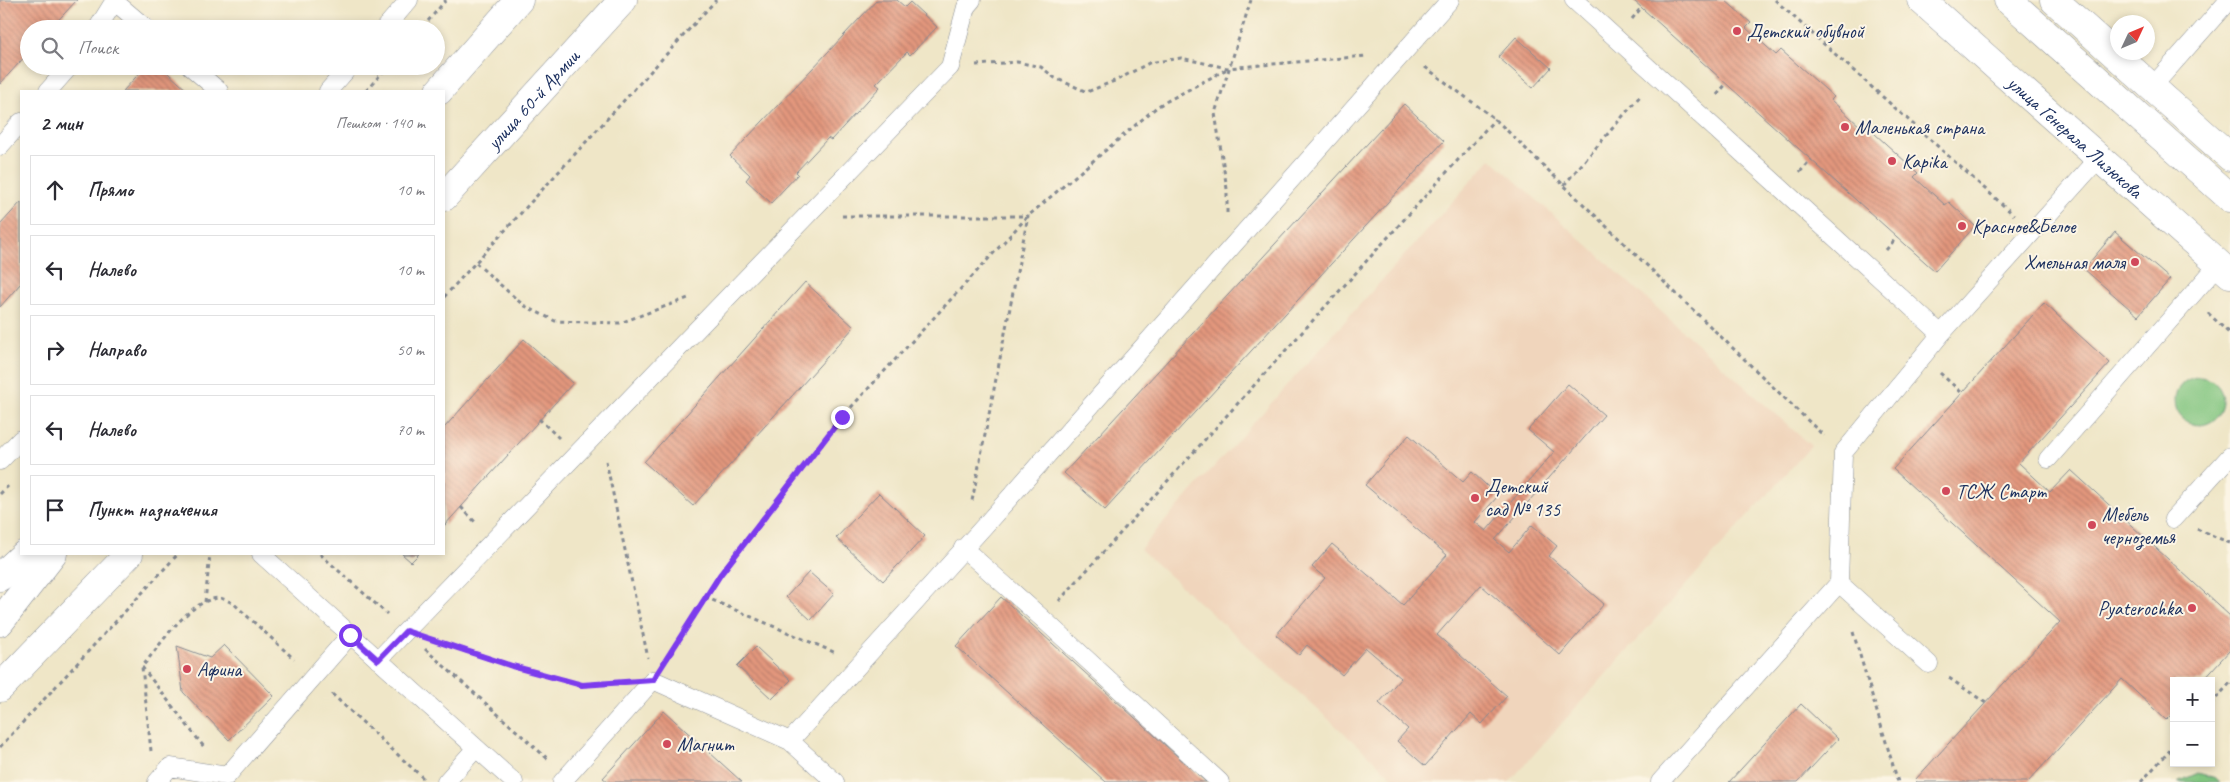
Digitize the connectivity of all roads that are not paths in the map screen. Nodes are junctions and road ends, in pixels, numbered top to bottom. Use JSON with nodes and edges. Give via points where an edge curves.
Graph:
{"nodes":[{"id":1,"x":115,"y":0,"type":"edge"},
{"id":2,"x":409,"y":0,"type":"edge"},
{"id":3,"x":519,"y":0,"type":"edge"},
{"id":4,"x":623,"y":0,"type":"edge"},
{"id":5,"x":972,"y":0,"type":"edge"},
{"id":6,"x":1450,"y":0,"type":"edge"},
{"id":7,"x":1574,"y":0,"type":"edge"},
{"id":8,"x":1921,"y":0,"type":"edge"},
{"id":9,"x":2008,"y":0,"type":"edge"},
{"id":10,"x":2054,"y":0,"type":"edge"},
{"id":11,"x":2229,"y":0,"type":"edge"},
{"id":12,"x":103,"y":20,"type":"edge"},
{"id":13,"x":137,"y":20,"type":"edge"},
{"id":14,"x":392,"y":20,"type":"edge"},
{"id":15,"x":62,"y":75,"type":"edge"},
{"id":16,"x":201,"y":75,"type":"edge"},
{"id":17,"x":342,"y":75,"type":"edge"},
{"id":18,"x":2152,"y":87,"type":"junction"},
{"id":19,"x":49,"y":90,"type":"edge"},
{"id":20,"x":219,"y":90,"type":"edge"},
{"id":21,"x":329,"y":90,"type":"edge"},
{"id":22,"x":440,"y":90,"type":"edge"},
{"id":23,"x":20,"y":123,"type":"edge"},
{"id":24,"x":0,"y":146,"type":"edge"},
{"id":25,"x":2100,"y":157,"type":"junction"},
{"id":26,"x":2230,"y":157,"type":"edge"},
{"id":27,"x":445,"y":196,"type":"edge"},
{"id":28,"x":2230,"y":198,"type":"edge"},
{"id":29,"x":2224,"y":269,"type":"edge"},
{"id":30,"x":1941,"y":334,"type":"junction"},
{"id":31,"x":20,"y":440,"type":"edge"},
{"id":32,"x":2230,"y":456,"type":"edge"},
{"id":33,"x":2048,"y":458,"type":"dead end"},
{"id":34,"x":0,"y":461,"type":"edge"},
{"id":35,"x":2173,"y":520,"type":"road end"},
{"id":36,"x":963,"y":548,"type":"junction"},
{"id":37,"x":23,"y":555,"type":"edge"},
{"id":38,"x":52,"y":555,"type":"edge"},
{"id":39,"x":129,"y":555,"type":"edge"},
{"id":40,"x":262,"y":555,"type":"edge"},
{"id":41,"x":0,"y":577,"type":"edge"},
{"id":42,"x":1839,"y":584,"type":"junction"},
{"id":43,"x":0,"y":622,"type":"edge"},
{"id":44,"x":350,"y":635,"type":"junction"},
{"id":45,"x":378,"y":660,"type":"junction"},
{"id":46,"x":1929,"y":664,"type":"road end"},
{"id":47,"x":0,"y":688,"type":"edge"},
{"id":48,"x":790,"y":741,"type":"junction"},
{"id":49,"x":476,"y":748,"type":"junction"},
{"id":50,"x":565,"y":779,"type":"edge"},
{"id":51,"x":157,"y":782,"type":"edge"},
{"id":52,"x":446,"y":782,"type":"edge"},
{"id":53,"x":514,"y":782,"type":"edge"},
{"id":54,"x":835,"y":782,"type":"edge"},
{"id":55,"x":1220,"y":782,"type":"edge"},
{"id":56,"x":1660,"y":782,"type":"edge"}],
"edges":[{"from":1,"to":12,"type":"lane"},
{"from":1,"to":13,"type":"lane"},
{"from":2,"to":14,"type":"lane"},
{"from":3,"to":22,"type":"main road"},
{"from":4,"to":27,"type":"main road","name":"улица 60-й Армии"},
{"from":5,"to":45,"type":"lane","via":[[966,7],[950,67]]},
{"from":6,"to":36,"type":"lane"},
{"from":7,"to":30,"type":"lane"},
{"from":8,"to":25,"type":"main road","name":"улица Генерала Лизюкова"},
{"from":9,"to":28,"type":"main road"},
{"from":10,"to":18,"type":"main road"},
{"from":11,"to":18,"type":"lane"},
{"from":15,"to":19,"type":"lane"},
{"from":16,"to":20,"type":"lane"},
{"from":17,"to":21,"type":"lane"},
{"from":18,"to":26,"type":"main road"},
{"from":23,"to":24,"type":"lane"},
{"from":25,"to":29,"type":"main road","name":"улица Генерала Лизюкова"},
{"from":25,"to":30,"type":"lane"},
{"from":29,"to":33,"type":"lane"},
{"from":30,"to":42,"type":"lane","via":[[1843,454]]},
{"from":31,"to":34,"type":"lane"},
{"from":32,"to":35,"type":"lane"},
{"from":36,"to":48,"type":"lane"},
{"from":36,"to":55,"type":"lane"},
{"from":37,"to":41,"type":"main road"},
{"from":38,"to":43,"type":"main road"},
{"from":39,"to":47,"type":"main road"},
{"from":40,"to":44,"type":"lane"},
{"from":42,"to":46,"type":"lane"},
{"from":42,"to":56,"type":"lane"},
{"from":44,"to":45,"type":"lane"},
{"from":44,"to":51,"type":"lane","via":[[227,776],[170,767]]},
{"from":45,"to":49,"type":"lane"},
{"from":48,"to":50,"type":"lane","via":[[653,680]]},
{"from":48,"to":54,"type":"lane"},
{"from":49,"to":52,"type":"lane"},
{"from":49,"to":53,"type":"lane"}]}
